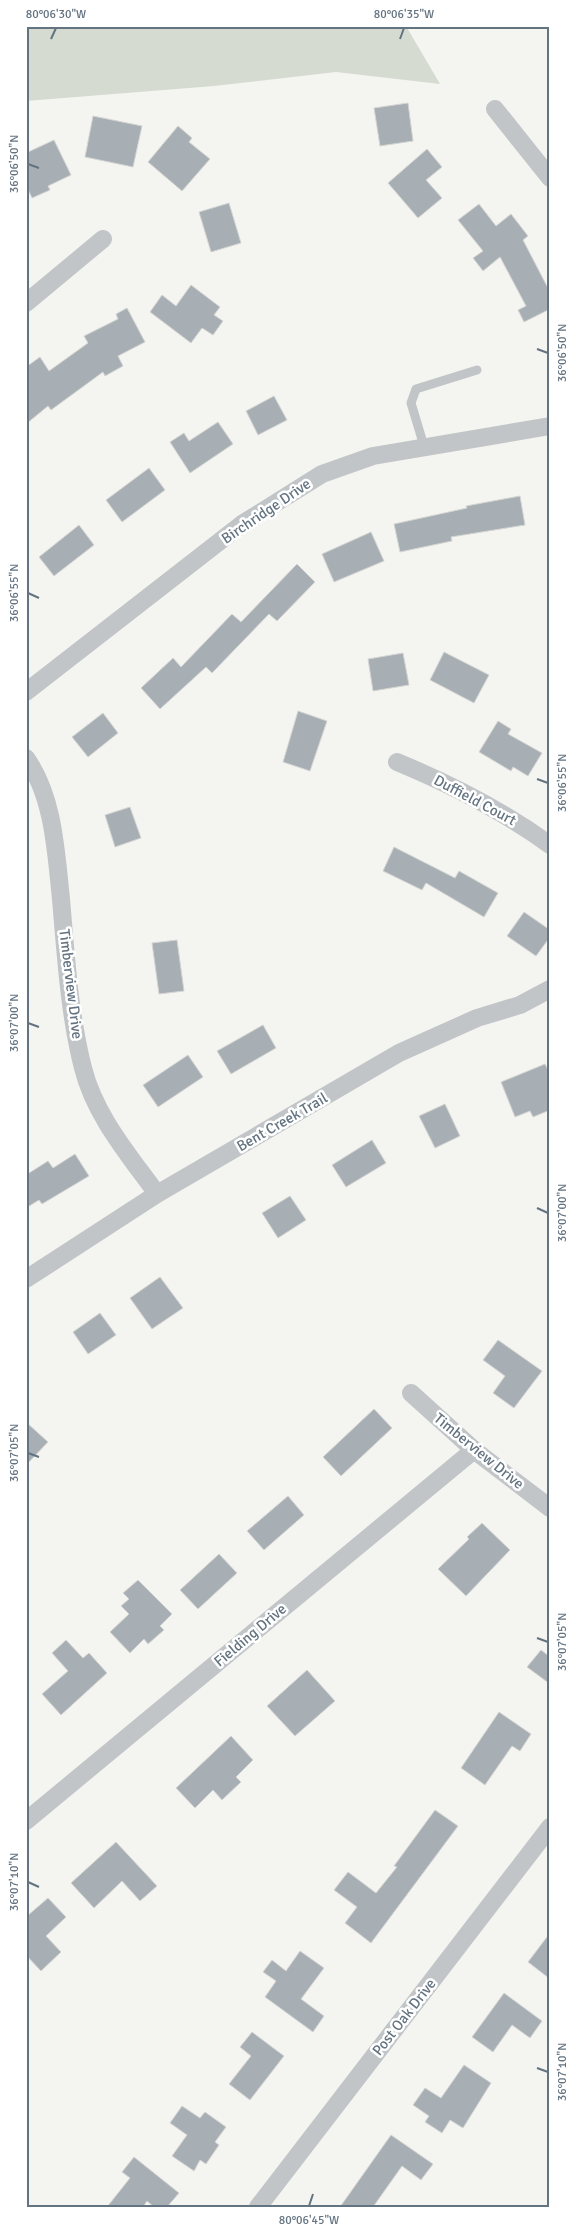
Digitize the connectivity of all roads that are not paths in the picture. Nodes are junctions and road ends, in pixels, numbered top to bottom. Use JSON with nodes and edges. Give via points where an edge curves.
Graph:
{"nodes":[{"id":1,"x":494,"y":109,"type":"dead end"},
{"id":2,"x":550,"y":178,"type":"edge"},
{"id":3,"x":102,"y":239,"type":"dead end"},
{"id":4,"x":26,"y":304,"type":"edge"},
{"id":5,"x":477,"y":370,"type":"dead end"},
{"id":6,"x":550,"y":426,"type":"edge"},
{"id":7,"x":424,"y":446,"type":"junction"},
{"id":8,"x":26,"y":692,"type":"edge"},
{"id":9,"x":26,"y":758,"type":"edge"},
{"id":10,"x":397,"y":762,"type":"dead end"},
{"id":11,"x":550,"y":846,"type":"edge"},
{"id":12,"x":550,"y":989,"type":"edge"},
{"id":13,"x":157,"y":1194,"type":"junction"},
{"id":14,"x":26,"y":1279,"type":"edge"},
{"id":15,"x":411,"y":1393,"type":"dead end"},
{"id":16,"x":474,"y":1450,"type":"junction"},
{"id":17,"x":550,"y":1508,"type":"edge"},
{"id":18,"x":26,"y":1820,"type":"edge"},
{"id":19,"x":550,"y":1827,"type":"edge"},
{"id":20,"x":258,"y":2207,"type":"edge"}],
"edges":[{"from":1,"to":2,"type":"street"},
{"from":3,"to":4,"type":"street"},
{"from":5,"to":7,"type":"lane","via":[[416,389],[411,403]]},
{"from":6,"to":7,"type":"street","name":"Birchridge Drive"},
{"from":7,"to":8,"type":"street","name":"Birchridge Drive","via":[[372,456],[322,474],[242,524]]},
{"from":9,"to":13,"type":"street","name":"Timberview Drive","via":[[34,769],[53,837],[72,1015],[83,1070],[104,1121]]},
{"from":10,"to":11,"type":"street","name":"Duffield Court","via":[[431,776],[520,824]]},
{"from":12,"to":13,"type":"street","name":"Bent Creek Trail","via":[[520,1005],[477,1018],[399,1053]]},
{"from":13,"to":14,"type":"street","name":"Bent Creek Trail"},
{"from":15,"to":16,"type":"street","name":"Timberview Drive"},
{"from":16,"to":17,"type":"street","name":"Timberview Drive"},
{"from":16,"to":18,"type":"street","name":"Fielding Drive"},
{"from":19,"to":20,"type":"street","name":"Post Oak Drive"}]}
